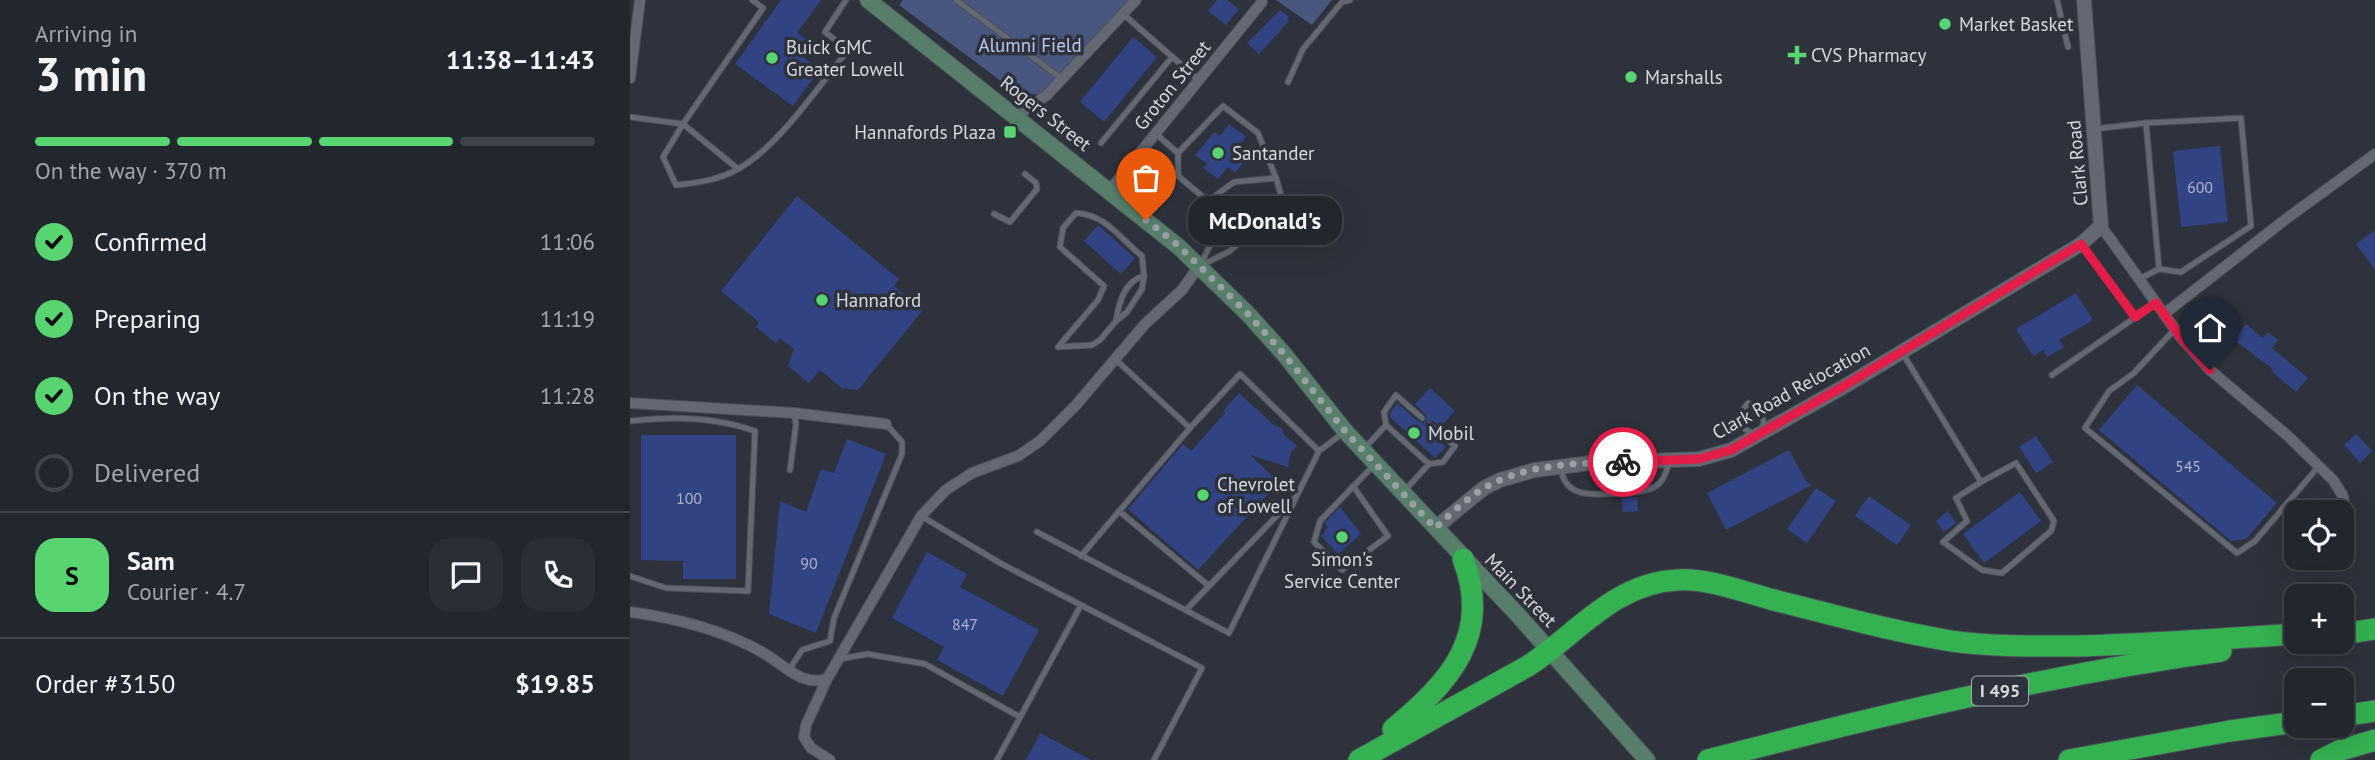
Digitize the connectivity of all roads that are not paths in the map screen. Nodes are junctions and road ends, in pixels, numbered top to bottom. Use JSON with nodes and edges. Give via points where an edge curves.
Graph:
{"nodes":[{"id":1,"x":640,"y":0,"type":"edge"},
{"id":2,"x":752,"y":0,"type":"edge"},
{"id":3,"x":846,"y":0,"type":"edge"},
{"id":4,"x":868,"y":0,"type":"edge"},
{"id":5,"x":956,"y":0,"type":"edge"},
{"id":6,"x":1136,"y":0,"type":"edge"},
{"id":7,"x":1350,"y":0,"type":"edge"},
{"id":8,"x":2057,"y":0,"type":"edge"},
{"id":9,"x":2084,"y":0,"type":"edge"},
{"id":10,"x":1262,"y":2,"type":"dead end"},
{"id":11,"x":1123,"y":14,"type":"junction"},
{"id":12,"x":2068,"y":47,"type":"dead end"},
{"id":13,"x":1172,"y":57,"type":"junction"},
{"id":14,"x":630,"y":78,"type":"edge"},
{"id":15,"x":1062,"y":79,"type":"junction"},
{"id":16,"x":1199,"y":80,"type":"junction"},
{"id":17,"x":1288,"y":82,"type":"dead end"},
{"id":18,"x":1016,"y":116,"type":"junction"},
{"id":19,"x":630,"y":117,"type":"edge"},
{"id":20,"x":2146,"y":123,"type":"junction"},
{"id":21,"x":683,"y":124,"type":"junction"},
{"id":22,"x":2094,"y":129,"type":"junction"},
{"id":23,"x":1156,"y":134,"type":"junction"},
{"id":24,"x":1101,"y":142,"type":"dead end"},
{"id":25,"x":1178,"y":153,"type":"junction"},
{"id":26,"x":2375,"y":155,"type":"edge"},
{"id":27,"x":738,"y":169,"type":"junction"},
{"id":28,"x":1025,"y":174,"type":"dead end"},
{"id":29,"x":1276,"y":178,"type":"junction"},
{"id":30,"x":1110,"y":191,"type":"junction"},
{"id":31,"x":1286,"y":212,"type":"junction"},
{"id":32,"x":994,"y":214,"type":"dead end"},
{"id":33,"x":2101,"y":226,"type":"junction"},
{"id":34,"x":2081,"y":244,"type":"junction"},
{"id":35,"x":1199,"y":267,"type":"junction"},
{"id":36,"x":2160,"y":269,"type":"junction"},
{"id":37,"x":1144,"y":276,"type":"junction"},
{"id":38,"x":2139,"y":279,"type":"junction"},
{"id":39,"x":2156,"y":303,"type":"junction"},
{"id":40,"x":2164,"y":314,"type":"junction"},
{"id":41,"x":2135,"y":317,"type":"junction"},
{"id":42,"x":1116,"y":321,"type":"junction"},
{"id":43,"x":2175,"y":329,"type":"junction"},
{"id":44,"x":1902,"y":352,"type":"junction"},
{"id":45,"x":1115,"y":359,"type":"junction"},
{"id":46,"x":2052,"y":375,"type":"dead end"},
{"id":47,"x":630,"y":403,"type":"edge"},
{"id":48,"x":794,"y":413,"type":"junction"},
{"id":49,"x":1422,"y":418,"type":"dead end"},
{"id":50,"x":630,"y":421,"type":"edge"},
{"id":51,"x":886,"y":424,"type":"joint"},
{"id":52,"x":1386,"y":425,"type":"junction"},
{"id":53,"x":1430,"y":425,"type":"dead end"},
{"id":54,"x":1190,"y":428,"type":"junction"},
{"id":55,"x":1345,"y":431,"type":"junction"},
{"id":56,"x":1757,"y":436,"type":"junction"},
{"id":57,"x":1363,"y":450,"type":"junction"},
{"id":58,"x":1319,"y":452,"type":"junction"},
{"id":59,"x":1670,"y":460,"type":"junction"},
{"id":60,"x":1376,"y":463,"type":"junction"},
{"id":61,"x":1429,"y":464,"type":"junction"},
{"id":62,"x":2320,"y":465,"type":"junction"},
{"id":63,"x":1561,"y":466,"type":"junction"},
{"id":64,"x":790,"y":470,"type":"dead end"},
{"id":65,"x":1981,"y":482,"type":"junction"},
{"id":66,"x":1353,"y":486,"type":"junction"},
{"id":67,"x":1402,"y":492,"type":"junction"},
{"id":68,"x":1298,"y":494,"type":"junction"},
{"id":69,"x":2342,"y":500,"type":"edge"},
{"id":70,"x":1119,"y":511,"type":"junction"},
{"id":71,"x":921,"y":516,"type":"junction"},
{"id":72,"x":1435,"y":528,"type":"junction"},
{"id":73,"x":1037,"y":532,"type":"dead end"},
{"id":74,"x":1081,"y":556,"type":"junction"},
{"id":75,"x":1463,"y":559,"type":"junction"},
{"id":76,"x":630,"y":576,"type":"edge"},
{"id":77,"x":1209,"y":586,"type":"junction"},
{"id":78,"x":1081,"y":605,"type":"junction"},
{"id":79,"x":1186,"y":610,"type":"junction"},
{"id":80,"x":630,"y":612,"type":"edge"},
{"id":81,"x":2375,"y":629,"type":"edge"},
{"id":82,"x":2354,"y":631,"type":"edge"},
{"id":83,"x":2284,"y":635,"type":"edge"},
{"id":84,"x":2284,"y":642,"type":"edge"},
{"id":85,"x":1550,"y":651,"type":"junction"},
{"id":86,"x":841,"y":659,"type":"junction"},
{"id":87,"x":789,"y":670,"type":"junction"},
{"id":88,"x":828,"y":678,"type":"junction"},
{"id":89,"x":2375,"y":711,"type":"edge"},
{"id":90,"x":2354,"y":714,"type":"edge"},
{"id":91,"x":1020,"y":717,"type":"junction"},
{"id":92,"x":2284,"y":724,"type":"edge"},
{"id":93,"x":2375,"y":740,"type":"edge"},
{"id":94,"x":830,"y":760,"type":"edge"},
{"id":95,"x":997,"y":760,"type":"edge"},
{"id":96,"x":1154,"y":760,"type":"edge"},
{"id":97,"x":1358,"y":760,"type":"edge"},
{"id":98,"x":1647,"y":760,"type":"edge"},
{"id":99,"x":1708,"y":760,"type":"edge"},
{"id":100,"x":2069,"y":760,"type":"edge"},
{"id":101,"x":2321,"y":760,"type":"edge"}],
"edges":[{"from":1,"to":14,"type":"street"},
{"from":2,"to":21,"type":"lane","via":[[763,8]]},
{"from":3,"to":27,"type":"lane","via":[[825,32],[848,50],[767,149]]},
{"from":4,"to":18,"type":"main road","name":"Rogers Street"},
{"from":5,"to":15,"type":"lane"},
{"from":6,"to":11,"type":"street"},
{"from":7,"to":17,"type":"lane","via":[[1342,2],[1303,49]]},
{"from":8,"to":12,"type":"lane"},
{"from":9,"to":22,"type":"street","name":"Clark Road"},
{"from":10,"to":16,"type":"street","name":"Groton Street"},
{"from":11,"to":13,"type":"lane"},
{"from":11,"to":15,"type":"street"},
{"from":13,"to":16,"type":"lane"},
{"from":13,"to":24,"type":"lane"},
{"from":15,"to":18,"type":"street"},
{"from":16,"to":23,"type":"street","name":"Groton Street"},
{"from":18,"to":30,"type":"main road","name":"Rogers Street"},
{"from":19,"to":21,"type":"lane"},
{"from":20,"to":22,"type":"lane"},
{"from":20,"to":36,"type":"lane"},
{"from":20,"to":36,"type":"lane","via":[[2242,118],[2251,226],[2181,272]]},
{"from":21,"to":27,"type":"lane"},
{"from":21,"to":27,"type":"lane","via":[[663,157],[676,185],[705,182]]},
{"from":22,"to":33,"type":"street","name":"Clark Road"},
{"from":23,"to":25,"type":"lane"},
{"from":23,"to":30,"type":"street","name":"Groton Street"},
{"from":25,"to":29,"type":"lane","via":[[1178,176],[1208,201],[1234,183]]},
{"from":25,"to":29,"type":"lane","via":[[1223,106],[1258,133]]},
{"from":26,"to":40,"type":"street"},
{"from":28,"to":32,"type":"lane","via":[[1037,189],[1010,222]]},
{"from":29,"to":31,"type":"lane"},
{"from":30,"to":35,"type":"main road","name":"Rogers Street"},
{"from":31,"to":35,"type":"lane","via":[[1247,214],[1228,223],[1216,233]]},
{"from":31,"to":35,"type":"lane","via":[[1316,209],[1299,223],[1247,236]]},
{"from":33,"to":34,"type":"street","name":"Clark Road Relocation"},
{"from":33,"to":38,"type":"street","name":"Clark Road"},
{"from":34,"to":41,"type":"lane"},
{"from":34,"to":44,"type":"street","name":"Clark Road Relocation"},
{"from":35,"to":45,"type":"street"},
{"from":35,"to":55,"type":"main road","name":"Rogers Street","via":[[1266,334]]},
{"from":36,"to":38,"type":"lane"},
{"from":37,"to":42,"type":"lane","via":[[1142,289]]},
{"from":37,"to":42,"type":"lane","via":[[1122,293]]},
{"from":37,"to":42,"type":"lane","via":[[1142,256],[1105,222],[1076,213],[1063,228],[1060,247],[1104,286],[1098,300],[1058,347],[1092,345]]},
{"from":38,"to":39,"type":"street","name":"Clark Road"},
{"from":39,"to":40,"type":"street","name":"Clark Road"},
{"from":39,"to":41,"type":"lane"},
{"from":40,"to":43,"type":"street","name":"Clark Road"},
{"from":41,"to":46,"type":"lane"},
{"from":43,"to":62,"type":"street","name":"Clark Road","via":[[2210,370]]},
{"from":43,"to":62,"type":"lane","via":[[2134,373],[2109,391],[2085,428],[2237,554],[2255,541]]},
{"from":44,"to":56,"type":"street","name":"Clark Road Relocation"},
{"from":44,"to":65,"type":"lane"},
{"from":45,"to":54,"type":"lane"},
{"from":45,"to":71,"type":"street","via":[[1040,441],[1018,456],[971,473]]},
{"from":47,"to":48,"type":"street"},
{"from":48,"to":51,"type":"street"},
{"from":48,"to":64,"type":"lane"},
{"from":49,"to":52,"type":"lane","via":[[1396,395],[1384,412]]},
{"from":50,"to":76,"type":"lane","via":[[666,417],[755,430],[748,591],[666,588]]},
{"from":51,"to":87,"type":"lane","via":[[902,442],[902,454],[834,618],[830,640],[802,650]]},
{"from":52,"to":57,"type":"lane"},
{"from":52,"to":61,"type":"lane"},
{"from":53,"to":61,"type":"lane","via":[[1455,446],[1443,462]]},
{"from":54,"to":58,"type":"lane","via":[[1240,374]]},
{"from":54,"to":70,"type":"lane"},
{"from":55,"to":57,"type":"main road","name":"Rogers Street"},
{"from":55,"to":58,"type":"lane"},
{"from":56,"to":56,"type":"lane","via":[[1764,423],[1760,410],[1748,403],[1740,414],[1745,429]]},
{"from":56,"to":59,"type":"street","name":"Clark Road Relocation","via":[[1716,455]]},
{"from":57,"to":60,"type":"main road","name":"Main Street"},
{"from":58,"to":68,"type":"lane"},
{"from":59,"to":63,"type":"street","name":"Clark Road Relocation"},
{"from":59,"to":63,"type":"lane","via":[[1665,478],[1657,486],[1595,495],[1570,488],[1562,478]]},
{"from":60,"to":66,"type":"lane"},
{"from":60,"to":67,"type":"main road","name":"Main Street"},
{"from":61,"to":67,"type":"lane"},
{"from":62,"to":69,"type":"street","name":"Clark Road","via":[[2340,489]]},
{"from":63,"to":72,"type":"street","name":"Clark Road Relocation","via":[[1500,480],[1472,496]]},
{"from":65,"to":65,"type":"lane","via":[[2016,463],[2054,521],[2052,531],[2002,573],[1982,570],[1943,542],[1966,522],[1956,498]]},
{"from":66,"to":66,"type":"lane","via":[[1320,520],[1314,542],[1342,570],[1388,536]]},
{"from":67,"to":72,"type":"main road","name":"Main Street"},
{"from":68,"to":77,"type":"lane"},
{"from":68,"to":79,"type":"lane","via":[[1229,633]]},
{"from":70,"to":74,"type":"lane"},
{"from":70,"to":77,"type":"lane"},
{"from":71,"to":78,"type":"lane"},
{"from":71,"to":86,"type":"street"},
{"from":72,"to":75,"type":"main road","name":"Main Street"},
{"from":73,"to":74,"type":"lane"},
{"from":74,"to":79,"type":"lane"},
{"from":75,"to":85,"type":"main road","name":"Main Street"},
{"from":75,"to":97,"type":"highway","via":[[1472,604],[1462,655],[1437,690]]},
{"from":77,"to":79,"type":"lane"},
{"from":78,"to":91,"type":"lane"},
{"from":78,"to":96,"type":"lane","via":[[1202,668]]},
{"from":80,"to":87,"type":"street","via":[[671,618],[727,636]]},
{"from":81,"to":82,"type":"highway"},
{"from":83,"to":85,"type":"highway","via":[[2024,647],[1954,641],[1889,630],[1709,583],[1677,580],[1626,592]]},
{"from":84,"to":99,"type":"highway","number":"I 495","via":[[2027,685],[1841,725]]},
{"from":85,"to":97,"type":"highway"},
{"from":85,"to":98,"type":"main road","name":"Main Street"},
{"from":86,"to":88,"type":"street"},
{"from":86,"to":91,"type":"lane","via":[[867,654],[925,664]]},
{"from":87,"to":88,"type":"street","via":[[816,682]]},
{"from":88,"to":94,"type":"street","via":[[804,737],[811,748]]},
{"from":89,"to":90,"type":"highway"},
{"from":91,"to":95,"type":"lane"},
{"from":92,"to":100,"type":"highway"},
{"from":93,"to":101,"type":"highway"}]}
